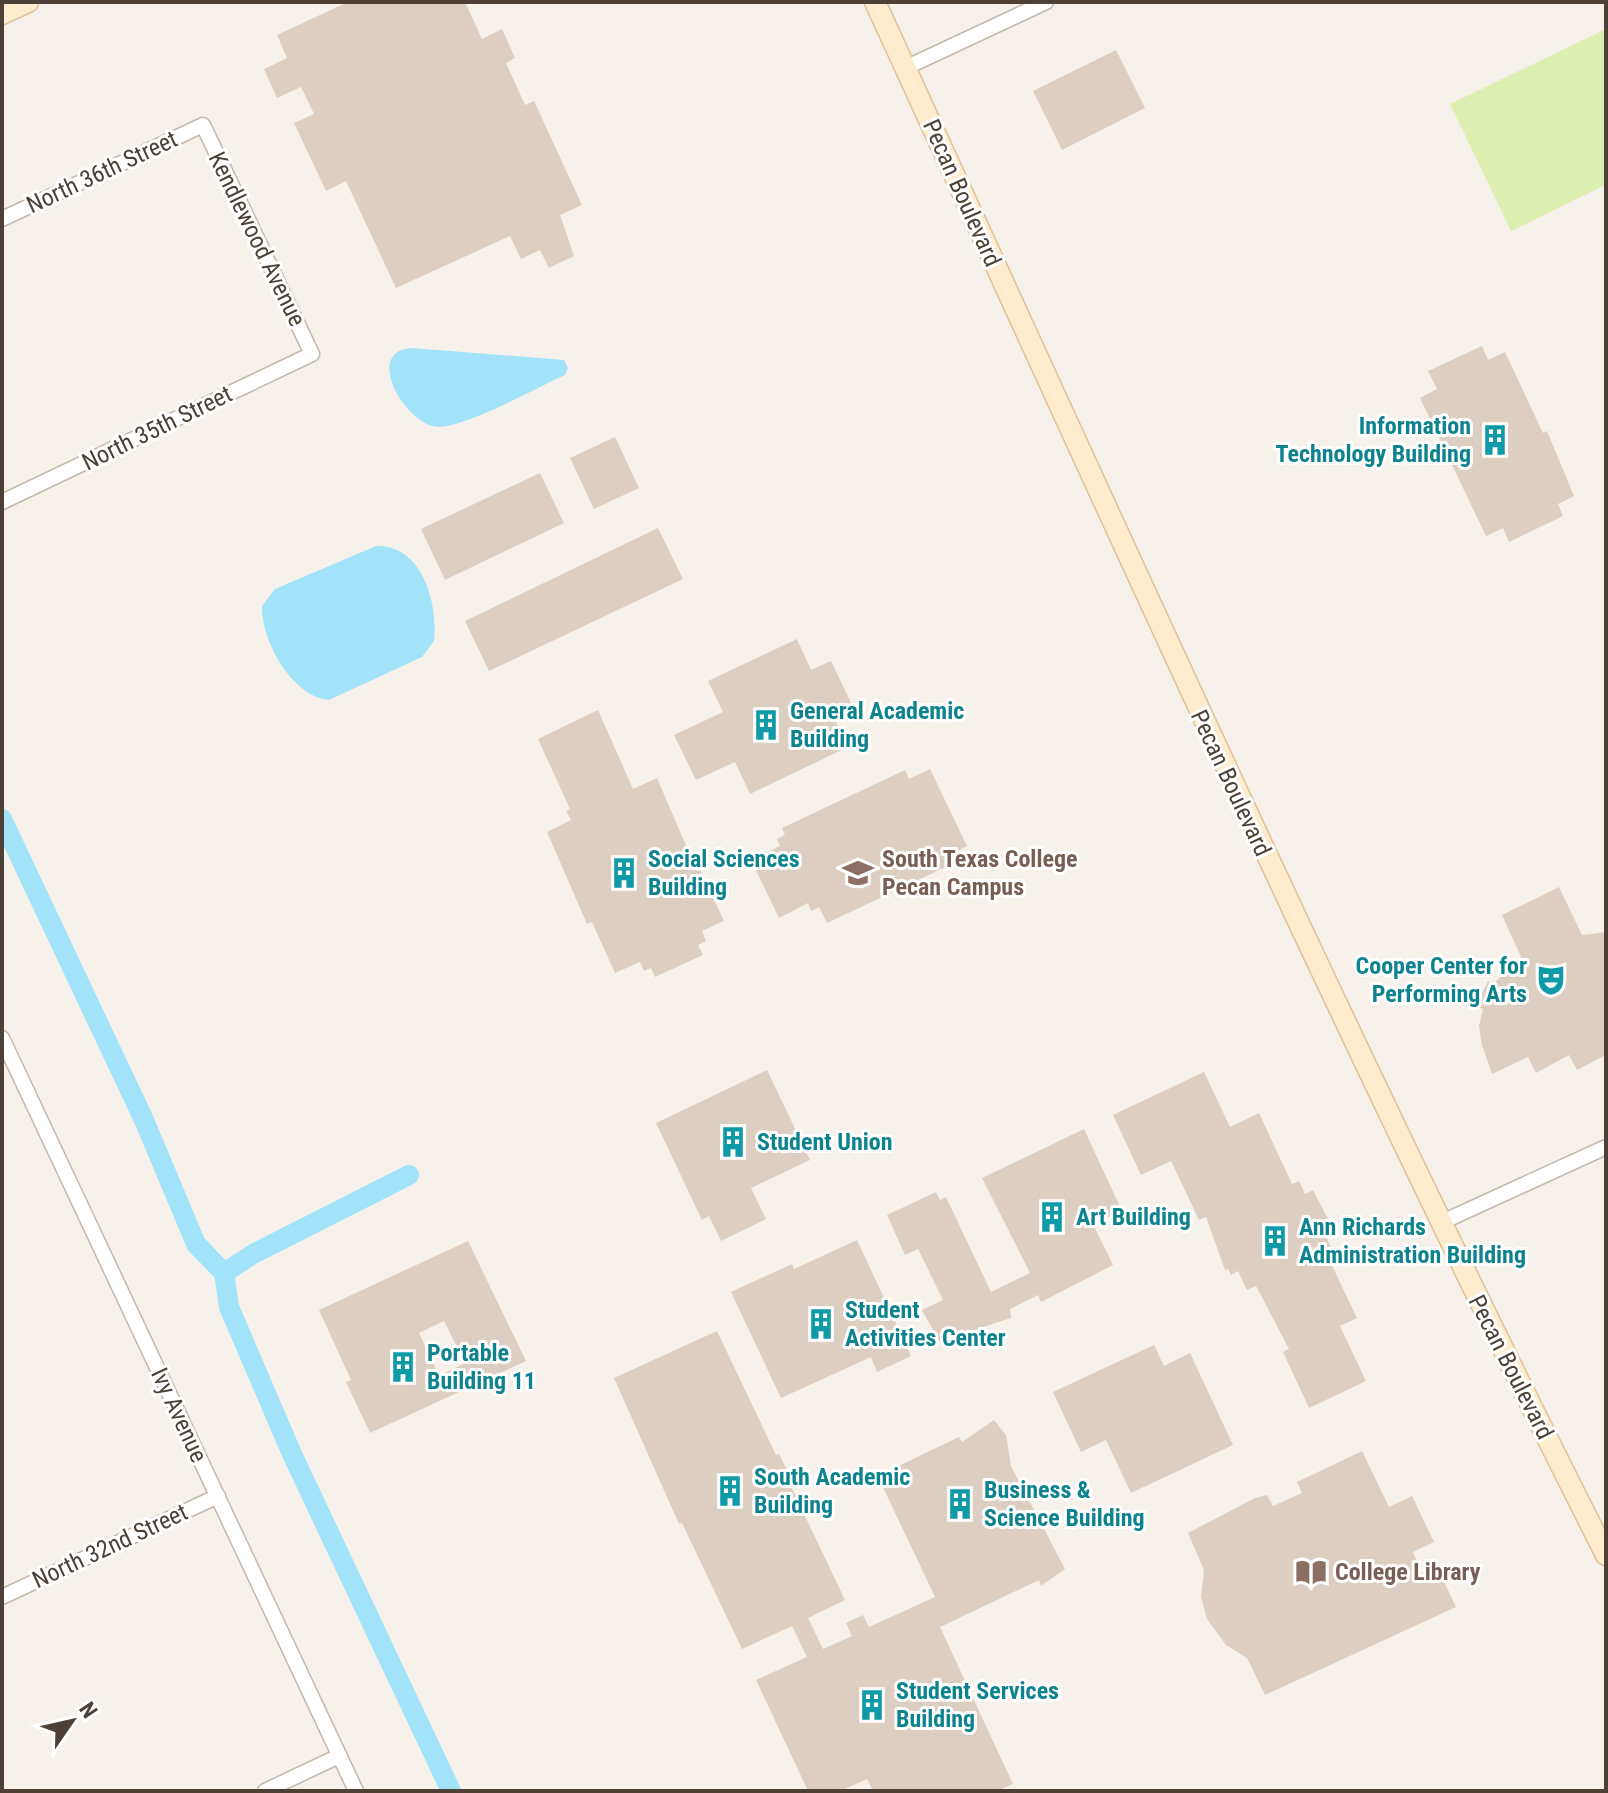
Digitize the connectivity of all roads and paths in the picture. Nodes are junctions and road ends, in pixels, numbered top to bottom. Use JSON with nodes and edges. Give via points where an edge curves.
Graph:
{"nodes":[{"id":1,"x":28,"y":2,"type":"edge"},
{"id":2,"x":875,"y":2,"type":"edge"},
{"id":3,"x":1046,"y":2,"type":"edge"},
{"id":4,"x":2,"y":14,"type":"edge"},
{"id":5,"x":905,"y":68,"type":"junction"},
{"id":6,"x":203,"y":125,"type":"joint"},
{"id":7,"x":2,"y":219,"type":"edge"},
{"id":8,"x":312,"y":354,"type":"joint"},
{"id":9,"x":2,"y":502,"type":"edge"},
{"id":10,"x":2,"y":1038,"type":"edge"},
{"id":11,"x":1606,"y":1147,"type":"edge"},
{"id":12,"x":1440,"y":1223,"type":"junction"},
{"id":13,"x":218,"y":1496,"type":"junction"},
{"id":14,"x":1606,"y":1555,"type":"edge"},
{"id":15,"x":2,"y":1597,"type":"edge"},
{"id":16,"x":339,"y":1756,"type":"junction"},
{"id":17,"x":265,"y":1791,"type":"edge"},
{"id":18,"x":356,"y":1791,"type":"edge"}],
"edges":[{"from":1,"to":4,"type":"main road"},
{"from":2,"to":5,"type":"main road","name":"Pecan Boulevard"},
{"from":3,"to":5,"type":"street"},
{"from":5,"to":12,"type":"main road","name":"Pecan Boulevard","via":[[1191,698]]},
{"from":6,"to":7,"type":"street","name":"North 36th Street"},
{"from":6,"to":8,"type":"street","name":"Kendlewood Avenue"},
{"from":8,"to":9,"type":"street","name":"North 35th Street"},
{"from":10,"to":13,"type":"street","name":"Ivy Avenue"},
{"from":11,"to":12,"type":"street"},
{"from":12,"to":14,"type":"main road","name":"Pecan Boulevard"},
{"from":13,"to":15,"type":"street","name":"North 32nd Street"},
{"from":13,"to":16,"type":"street","name":"Ivy Avenue"},
{"from":16,"to":17,"type":"street"},
{"from":16,"to":18,"type":"street","name":"Ivy Avenue"}]}
